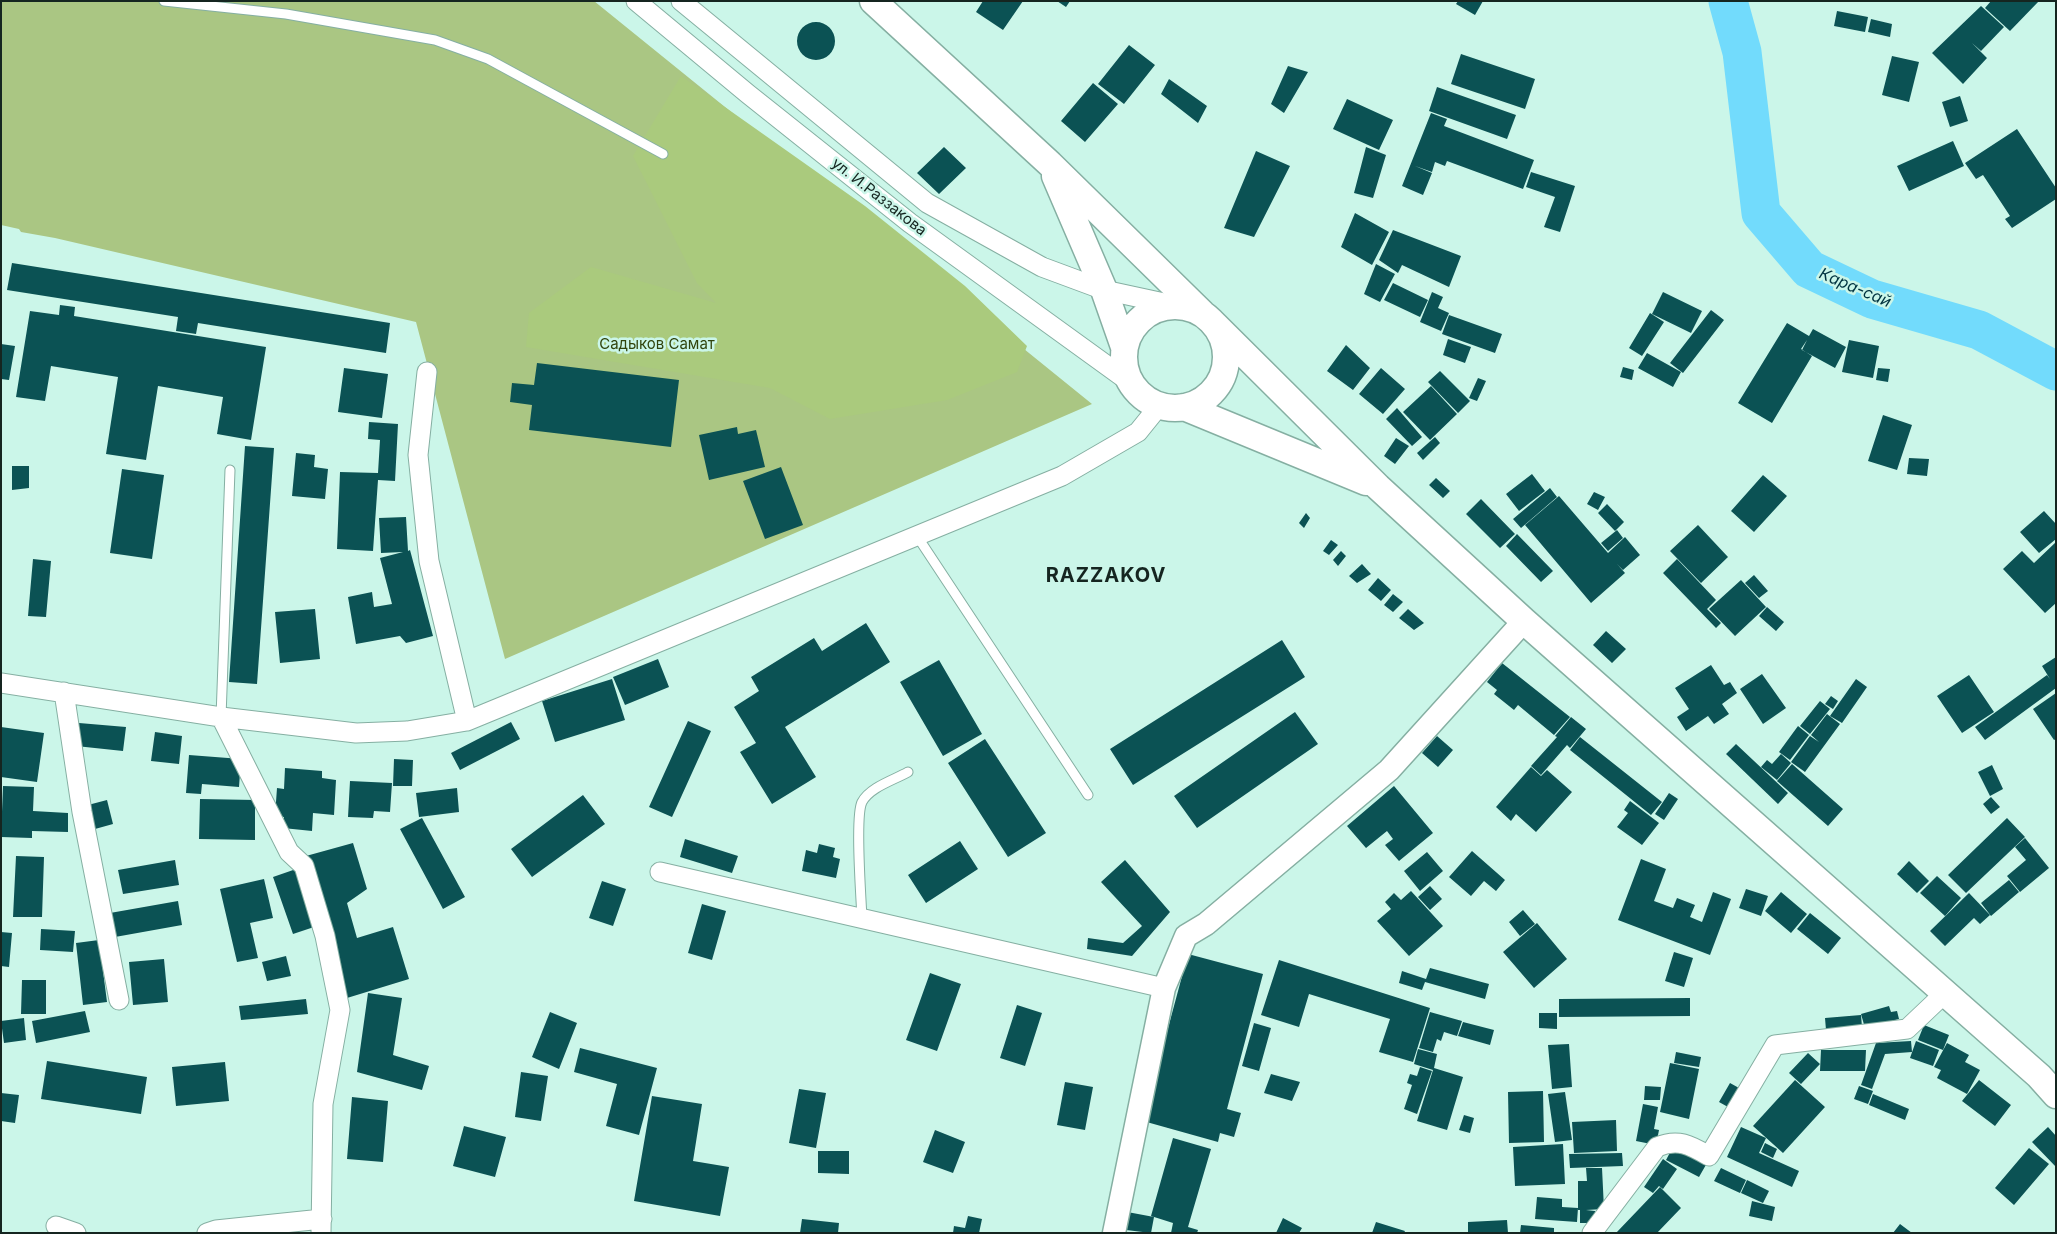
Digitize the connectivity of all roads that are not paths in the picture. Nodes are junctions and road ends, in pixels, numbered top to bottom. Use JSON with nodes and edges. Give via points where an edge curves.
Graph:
{"nodes":[{"id":1,"x":164,"y":1,"type":"edge"},
{"id":2,"x":636,"y":1,"type":"edge"},
{"id":3,"x":681,"y":1,"type":"edge"},
{"id":4,"x":873,"y":1,"type":"edge"},
{"id":5,"x":663,"y":154,"type":"dead end"},
{"id":6,"x":1050,"y":164,"type":"junction"},
{"id":7,"x":1104,"y":290,"type":"junction"},
{"id":8,"x":1197,"y":313,"type":"junction"},
{"id":9,"x":1124,"y":347,"type":"junction"},
{"id":10,"x":427,"y":372,"type":"dead end"},
{"id":11,"x":1131,"y":383,"type":"junction"},
{"id":12,"x":1172,"y":407,"type":"junction"},
{"id":13,"x":230,"y":470,"type":"dead end"},
{"id":14,"x":1378,"y":487,"type":"junction"},
{"id":15,"x":916,"y":536,"type":"junction"},
{"id":16,"x":1524,"y":620,"type":"junction"},
{"id":17,"x":1,"y":683,"type":"edge"},
{"id":18,"x":64,"y":692,"type":"junction"},
{"id":19,"x":221,"y":717,"type":"junction"},
{"id":20,"x":467,"y":721,"type":"junction"},
{"id":21,"x":908,"y":772,"type":"dead end"},
{"id":22,"x":1088,"y":795,"type":"dead end"},
{"id":23,"x":660,"y":872,"type":"dead end"},
{"id":24,"x":862,"y":918,"type":"junction"},
{"id":25,"x":1164,"y":988,"type":"junction"},
{"id":26,"x":1945,"y":993,"type":"junction"},
{"id":27,"x":119,"y":1000,"type":"dead end"},
{"id":28,"x":2056,"y":1095,"type":"edge"},
{"id":29,"x":56,"y":1226,"type":"dead end"},
{"id":30,"x":322,"y":1226,"type":"edge"},
{"id":31,"x":76,"y":1233,"type":"edge"},
{"id":32,"x":207,"y":1233,"type":"edge"},
{"id":33,"x":1114,"y":1233,"type":"edge"},
{"id":34,"x":1592,"y":1233,"type":"edge"}],
"edges":[{"from":1,"to":5,"type":"lane","via":[[286,14],[435,40],[488,58]]},
{"from":2,"to":11,"type":"street","name":"ул. И.Раззакова","via":[[910,223]]},
{"from":3,"to":7,"type":"street","name":"ул. И.Раззакова","via":[[928,203],[1042,267]]},
{"from":4,"to":6,"type":"main road"},
{"from":6,"to":7,"type":"main road"},
{"from":6,"to":8,"type":"main road"},
{"from":7,"to":8,"type":"street","name":"ул. И.Раззакова"},
{"from":7,"to":9,"type":"main road"},
{"from":8,"to":9,"type":"main road","via":[[1166,307],[1143,316]]},
{"from":8,"to":12,"type":"main road","via":[[1219,331],[1224,342],[1226,366],[1215,389],[1196,404]]},
{"from":8,"to":14,"type":"main road"},
{"from":9,"to":11,"type":"main road","via":[[1126,372]]},
{"from":10,"to":20,"type":"street","via":[[418,455],[428,551]]},
{"from":11,"to":12,"type":"main road","via":[[1143,397]]},
{"from":12,"to":14,"type":"main road"},
{"from":12,"to":15,"type":"street","via":[[1138,432],[1062,476]]},
{"from":13,"to":19,"type":"lane"},
{"from":14,"to":16,"type":"main road"},
{"from":15,"to":20,"type":"street"},
{"from":15,"to":22,"type":"lane"},
{"from":16,"to":25,"type":"street","via":[[1389,770],[1206,924],[1186,936]]},
{"from":16,"to":26,"type":"main road"},
{"from":17,"to":18,"type":"street"},
{"from":18,"to":19,"type":"street"},
{"from":18,"to":27,"type":"street","via":[[82,812]]},
{"from":19,"to":20,"type":"street","via":[[356,733],[407,731]]},
{"from":19,"to":30,"type":"street","via":[[289,852],[304,866],[325,936],[340,1010],[323,1104]]},
{"from":21,"to":24,"type":"lane","via":[[871,792],[862,802],[859,821]]},
{"from":23,"to":24,"type":"street"},
{"from":24,"to":25,"type":"street"},
{"from":25,"to":33,"type":"street"},
{"from":26,"to":28,"type":"main road"},
{"from":26,"to":34,"type":"street","via":[[1907,1028],[1775,1045],[1708,1156],[1687,1143],[1667,1143],[1657,1147]]},
{"from":29,"to":31,"type":"street"},
{"from":30,"to":32,"type":"street"}]}
